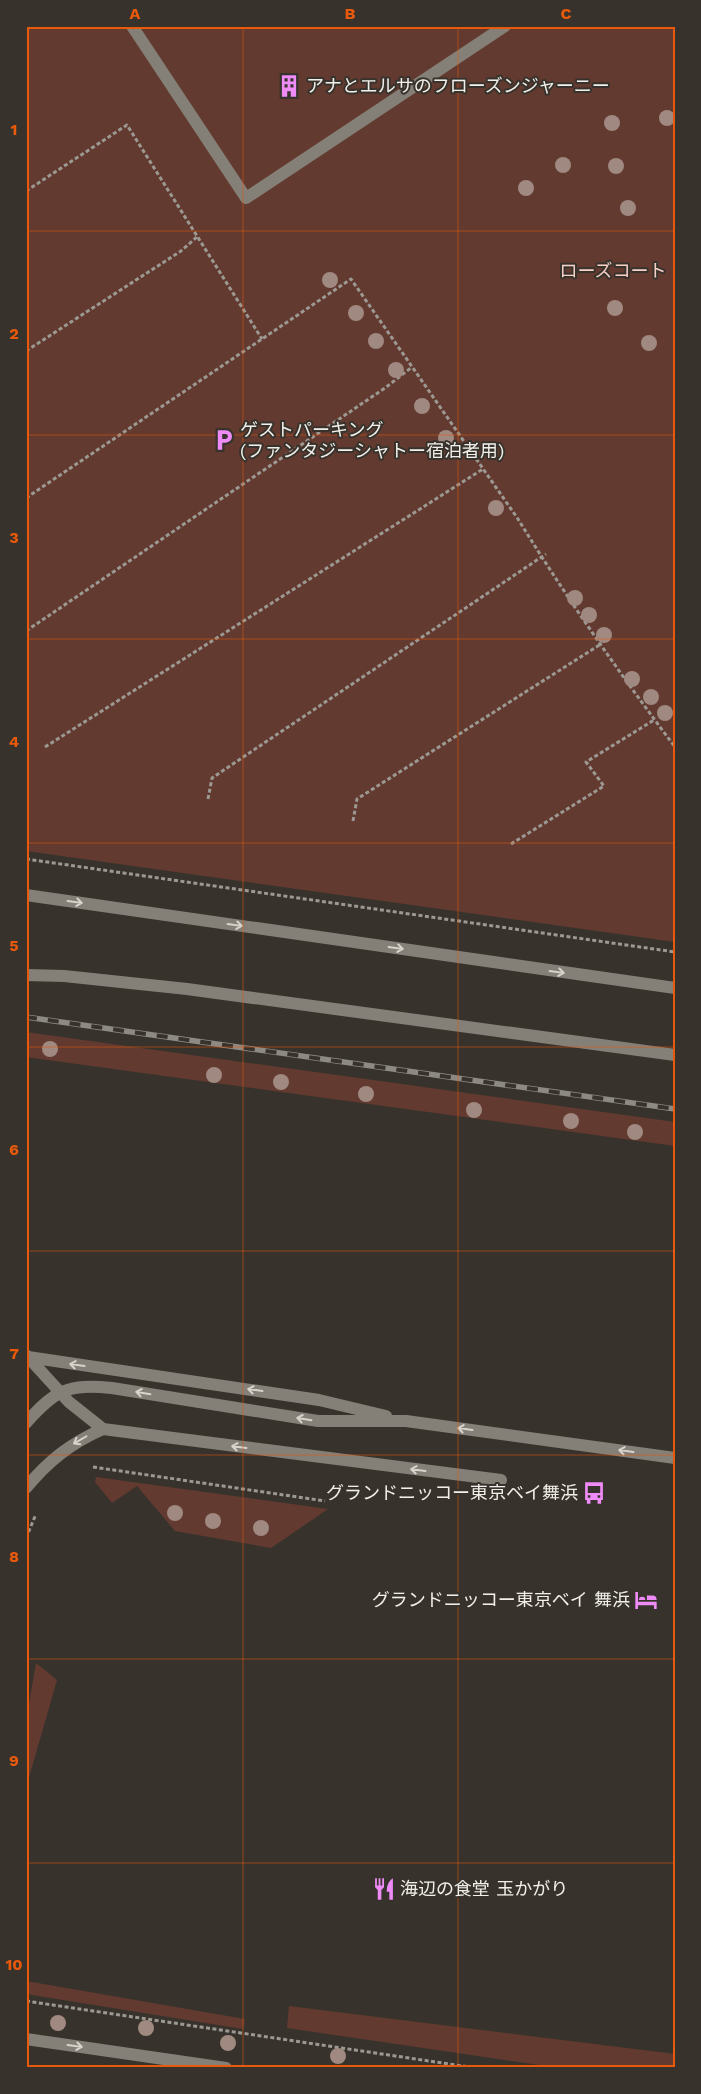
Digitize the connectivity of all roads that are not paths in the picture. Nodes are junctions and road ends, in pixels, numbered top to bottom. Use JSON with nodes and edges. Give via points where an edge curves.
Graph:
{"nodes":[{"id":1,"x":132,"y":26,"type":"edge"},
{"id":2,"x":505,"y":26,"type":"edge"},
{"id":3,"x":26,"y":896,"type":"edge"},
{"id":4,"x":26,"y":976,"type":"edge"},
{"id":5,"x":675,"y":988,"type":"edge"},
{"id":6,"x":675,"y":1055,"type":"edge"},
{"id":7,"x":27,"y":1356,"type":"edge"},
{"id":8,"x":61,"y":1392,"type":"junction"},
{"id":9,"x":406,"y":1421,"type":"junction"},
{"id":10,"x":26,"y":1423,"type":"edge"},
{"id":11,"x":103,"y":1429,"type":"junction"},
{"id":12,"x":675,"y":1458,"type":"edge"},
{"id":13,"x":501,"y":1480,"type":"dead end"},
{"id":14,"x":26,"y":1488,"type":"edge"},
{"id":15,"x":26,"y":2039,"type":"edge"},
{"id":16,"x":226,"y":2068,"type":"edge"}],
"edges":[{"from":1,"to":2,"type":"street","via":[[246,198]]},
{"from":3,"to":5,"type":"street","one_way":true},
{"from":4,"to":6,"type":"street","via":[[64,976],[187,989]]},
{"from":7,"to":8,"type":"street"},
{"from":9,"to":7,"type":"street","one_way":true,"via":[[319,1400]]},
{"from":9,"to":8,"type":"street","one_way":true,"via":[[318,1422],[82,1385]]},
{"from":8,"to":10,"type":"street","via":[[40,1407]]},
{"from":8,"to":11,"type":"street","via":[[84,1416]]},
{"from":12,"to":9,"type":"street","one_way":true},
{"from":13,"to":11,"type":"street","one_way":true},
{"from":11,"to":14,"type":"street","one_way":true,"via":[[80,1439],[46,1464]]},
{"from":15,"to":16,"type":"street","one_way":true}]}
